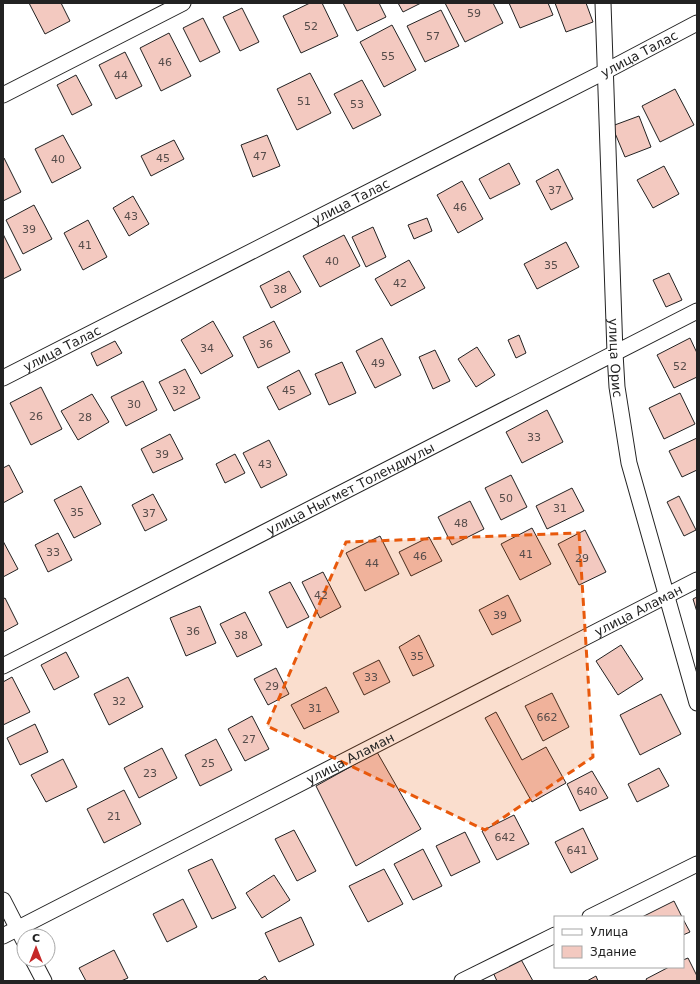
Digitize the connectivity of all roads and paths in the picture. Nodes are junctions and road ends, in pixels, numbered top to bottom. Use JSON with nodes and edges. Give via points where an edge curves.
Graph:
{"nodes":[{"id":1,"x":183,"y":3,"type":"edge"},
{"id":2,"x":603,"y":3,"type":"edge"},
{"id":3,"x":697,"y":23,"type":"edge"},
{"id":4,"x":606,"y":71,"type":"junction"},
{"id":5,"x":3,"y":95,"type":"edge"},
{"id":6,"x":697,"y":311,"type":"edge"},
{"id":7,"x":615,"y":353,"type":"junction"},
{"id":8,"x":3,"y":378,"type":"edge"},
{"id":9,"x":697,"y":580,"type":"edge"},
{"id":10,"x":667,"y":595,"type":"junction"},
{"id":11,"x":3,"y":666,"type":"edge"},
{"id":12,"x":697,"y":703,"type":"edge"},
{"id":13,"x":697,"y":864,"type":"edge"},
{"id":14,"x":3,"y":900,"type":"edge"},
{"id":15,"x":592,"y":916,"type":"edge"},
{"id":16,"x":17,"y":928,"type":"edge"},
{"id":17,"x":34,"y":928,"type":"edge"},
{"id":18,"x":16,"y":935,"type":"edge"},
{"id":19,"x":554,"y":935,"type":"edge"},
{"id":20,"x":3,"y":936,"type":"edge"},
{"id":21,"x":37,"y":968,"type":"edge"},
{"id":22,"x":44,"y":981,"type":"edge"},
{"id":23,"x":462,"y":981,"type":"edge"}],
"edges":[{"from":1,"to":5,"type":"street"},
{"from":2,"to":4,"type":"street","name":"улица Орис"},
{"from":3,"to":4,"type":"street","name":"улица Талас"},
{"from":4,"to":7,"type":"street","name":"улица Орис"},
{"from":4,"to":8,"type":"street","name":"улица Талас"},
{"from":6,"to":7,"type":"street","name":"улица Ныгмет Толендиулы"},
{"from":7,"to":10,"type":"street","name":"улица Орис","via":[[617,387],[629,463]]},
{"from":7,"to":11,"type":"street","name":"улица Ныгмет Толендиулы"},
{"from":9,"to":10,"type":"street","name":"улица Аламан"},
{"from":10,"to":12,"type":"street","name":"улица Орис"},
{"from":10,"to":17,"type":"street","name":"улица Аламан"},
{"from":13,"to":15,"type":"street"},
{"from":14,"to":16,"type":"street"},
{"from":18,"to":20,"type":"street","name":"улица Аламан"},
{"from":19,"to":23,"type":"street"},
{"from":21,"to":22,"type":"street"}]}
